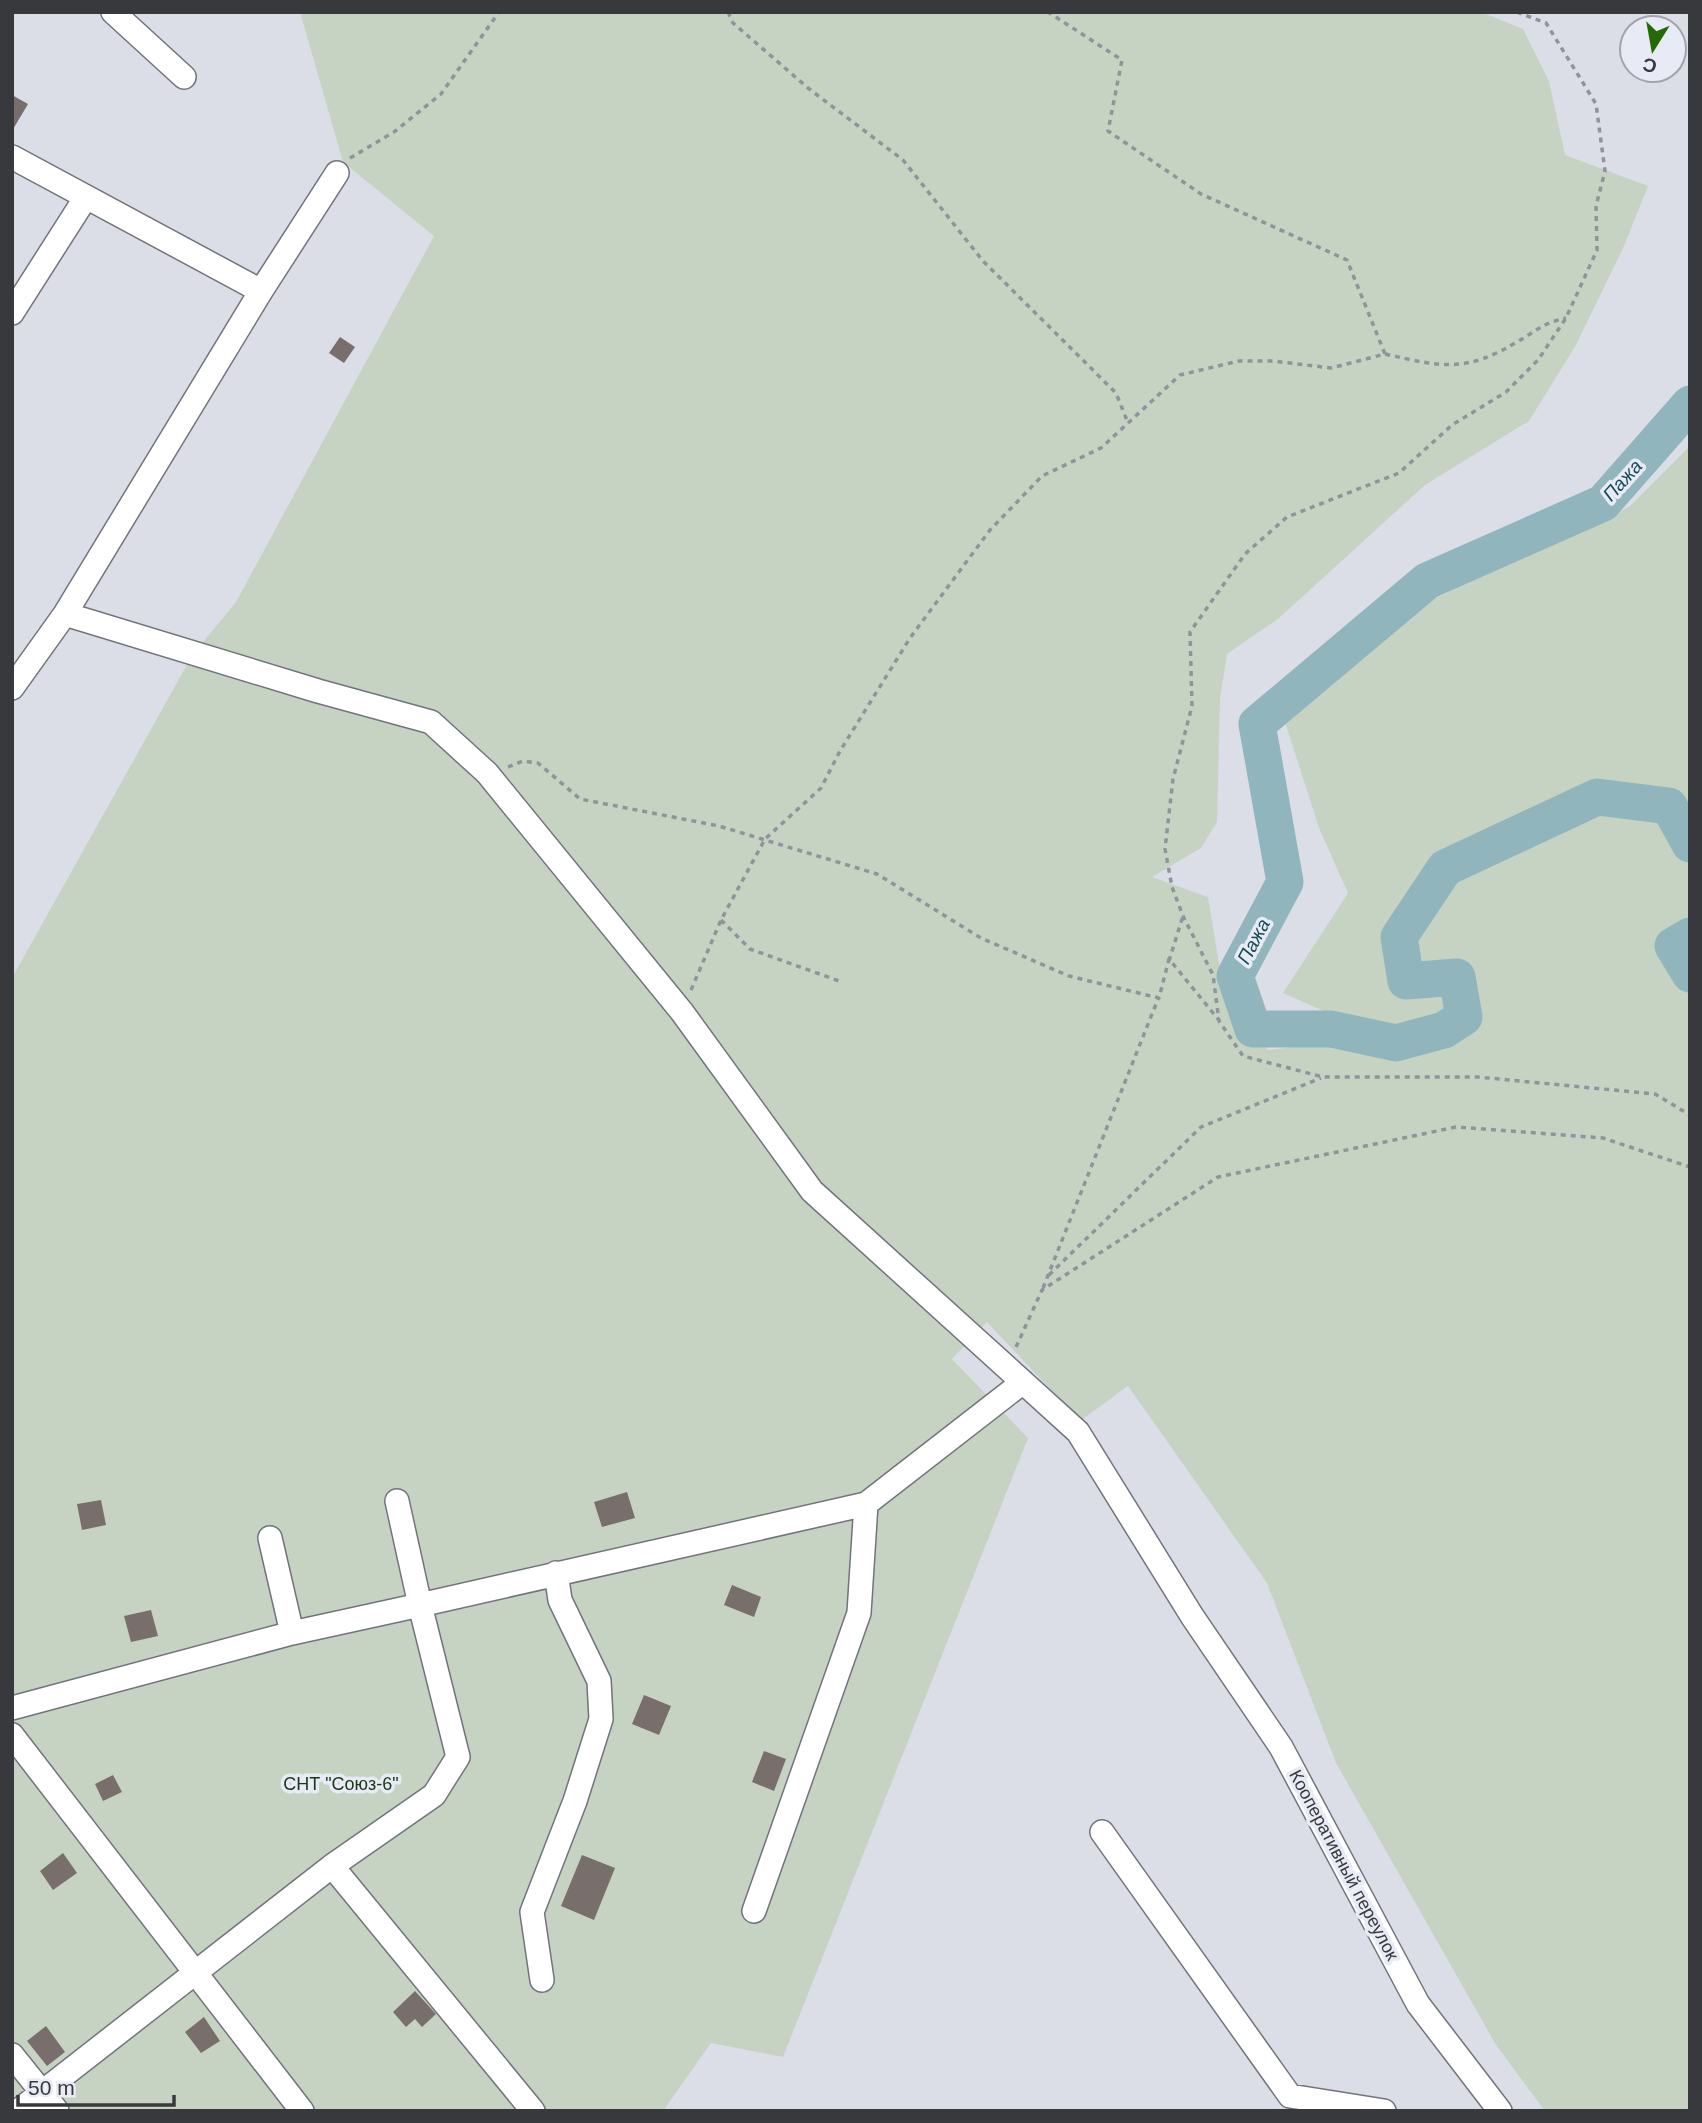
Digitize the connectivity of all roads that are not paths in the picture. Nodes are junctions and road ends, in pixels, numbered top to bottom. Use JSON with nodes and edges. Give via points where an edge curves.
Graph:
{"nodes":[{"id":1,"x":113,"y":12,"type":"edge"},
{"id":2,"x":184,"y":77,"type":"dead end"},
{"id":3,"x":12,"y":157,"type":"edge"},
{"id":4,"x":340,"y":167,"type":"road end"},
{"id":5,"x":86,"y":197,"type":"junction"},
{"id":6,"x":261,"y":291,"type":"junction"},
{"id":7,"x":12,"y":313,"type":"edge"},
{"id":8,"x":65,"y":614,"type":"junction"},
{"id":9,"x":12,"y":688,"type":"edge"},
{"id":10,"x":1015,"y":1375,"type":"junction"},
{"id":11,"x":397,"y":1501,"type":"dead end"},
{"id":12,"x":866,"y":1504,"type":"junction"},
{"id":13,"x":270,"y":1538,"type":"dead end"},
{"id":14,"x":556,"y":1573,"type":"junction"},
{"id":15,"x":421,"y":1605,"type":"junction"},
{"id":16,"x":292,"y":1633,"type":"junction"},
{"id":17,"x":12,"y":1708,"type":"edge"},
{"id":18,"x":12,"y":1735,"type":"edge"},
{"id":19,"x":1102,"y":1832,"type":"dead end"},
{"id":20,"x":332,"y":1866,"type":"junction"},
{"id":21,"x":754,"y":1911,"type":"dead end"},
{"id":22,"x":195,"y":1973,"type":"junction"},
{"id":23,"x":542,"y":1980,"type":"dead end"},
{"id":24,"x":12,"y":2055,"type":"edge"},
{"id":25,"x":42,"y":2092,"type":"junction"},
{"id":26,"x":18,"y":2111,"type":"edge"},
{"id":27,"x":57,"y":2111,"type":"edge"},
{"id":28,"x":302,"y":2111,"type":"edge"},
{"id":29,"x":533,"y":2111,"type":"edge"},
{"id":30,"x":1384,"y":2111,"type":"edge"},
{"id":31,"x":1500,"y":2111,"type":"edge"}],
"edges":[{"from":1,"to":2,"type":"street"},
{"from":3,"to":5,"type":"street"},
{"from":4,"to":6,"type":"street"},
{"from":5,"to":6,"type":"street"},
{"from":5,"to":7,"type":"street"},
{"from":6,"to":8,"type":"street"},
{"from":8,"to":9,"type":"street"},
{"from":8,"to":10,"type":"street","name":"Кооперативный переулок","via":[[431,722],[487,773],[682,1012],[812,1191]]},
{"from":10,"to":12,"type":"street"},
{"from":10,"to":31,"type":"street","name":"Кооперативный переулок","via":[[1078,1432],[1192,1616],[1281,1747],[1418,2004]]},
{"from":11,"to":15,"type":"street"},
{"from":12,"to":14,"type":"street"},
{"from":12,"to":21,"type":"street","via":[[859,1613]]},
{"from":13,"to":16,"type":"street"},
{"from":14,"to":15,"type":"street"},
{"from":14,"to":23,"type":"street","via":[[560,1600],[599,1681],[601,1718],[532,1912]]},
{"from":15,"to":16,"type":"street"},
{"from":15,"to":20,"type":"street","via":[[458,1757],[434,1795]]},
{"from":16,"to":17,"type":"street"},
{"from":18,"to":22,"type":"street"},
{"from":19,"to":30,"type":"street","via":[[1290,2096]]},
{"from":20,"to":22,"type":"street"},
{"from":20,"to":29,"type":"street"},
{"from":22,"to":25,"type":"street"},
{"from":22,"to":28,"type":"street"},
{"from":24,"to":25,"type":"street"},
{"from":25,"to":26,"type":"street"},
{"from":25,"to":27,"type":"street"}]}
